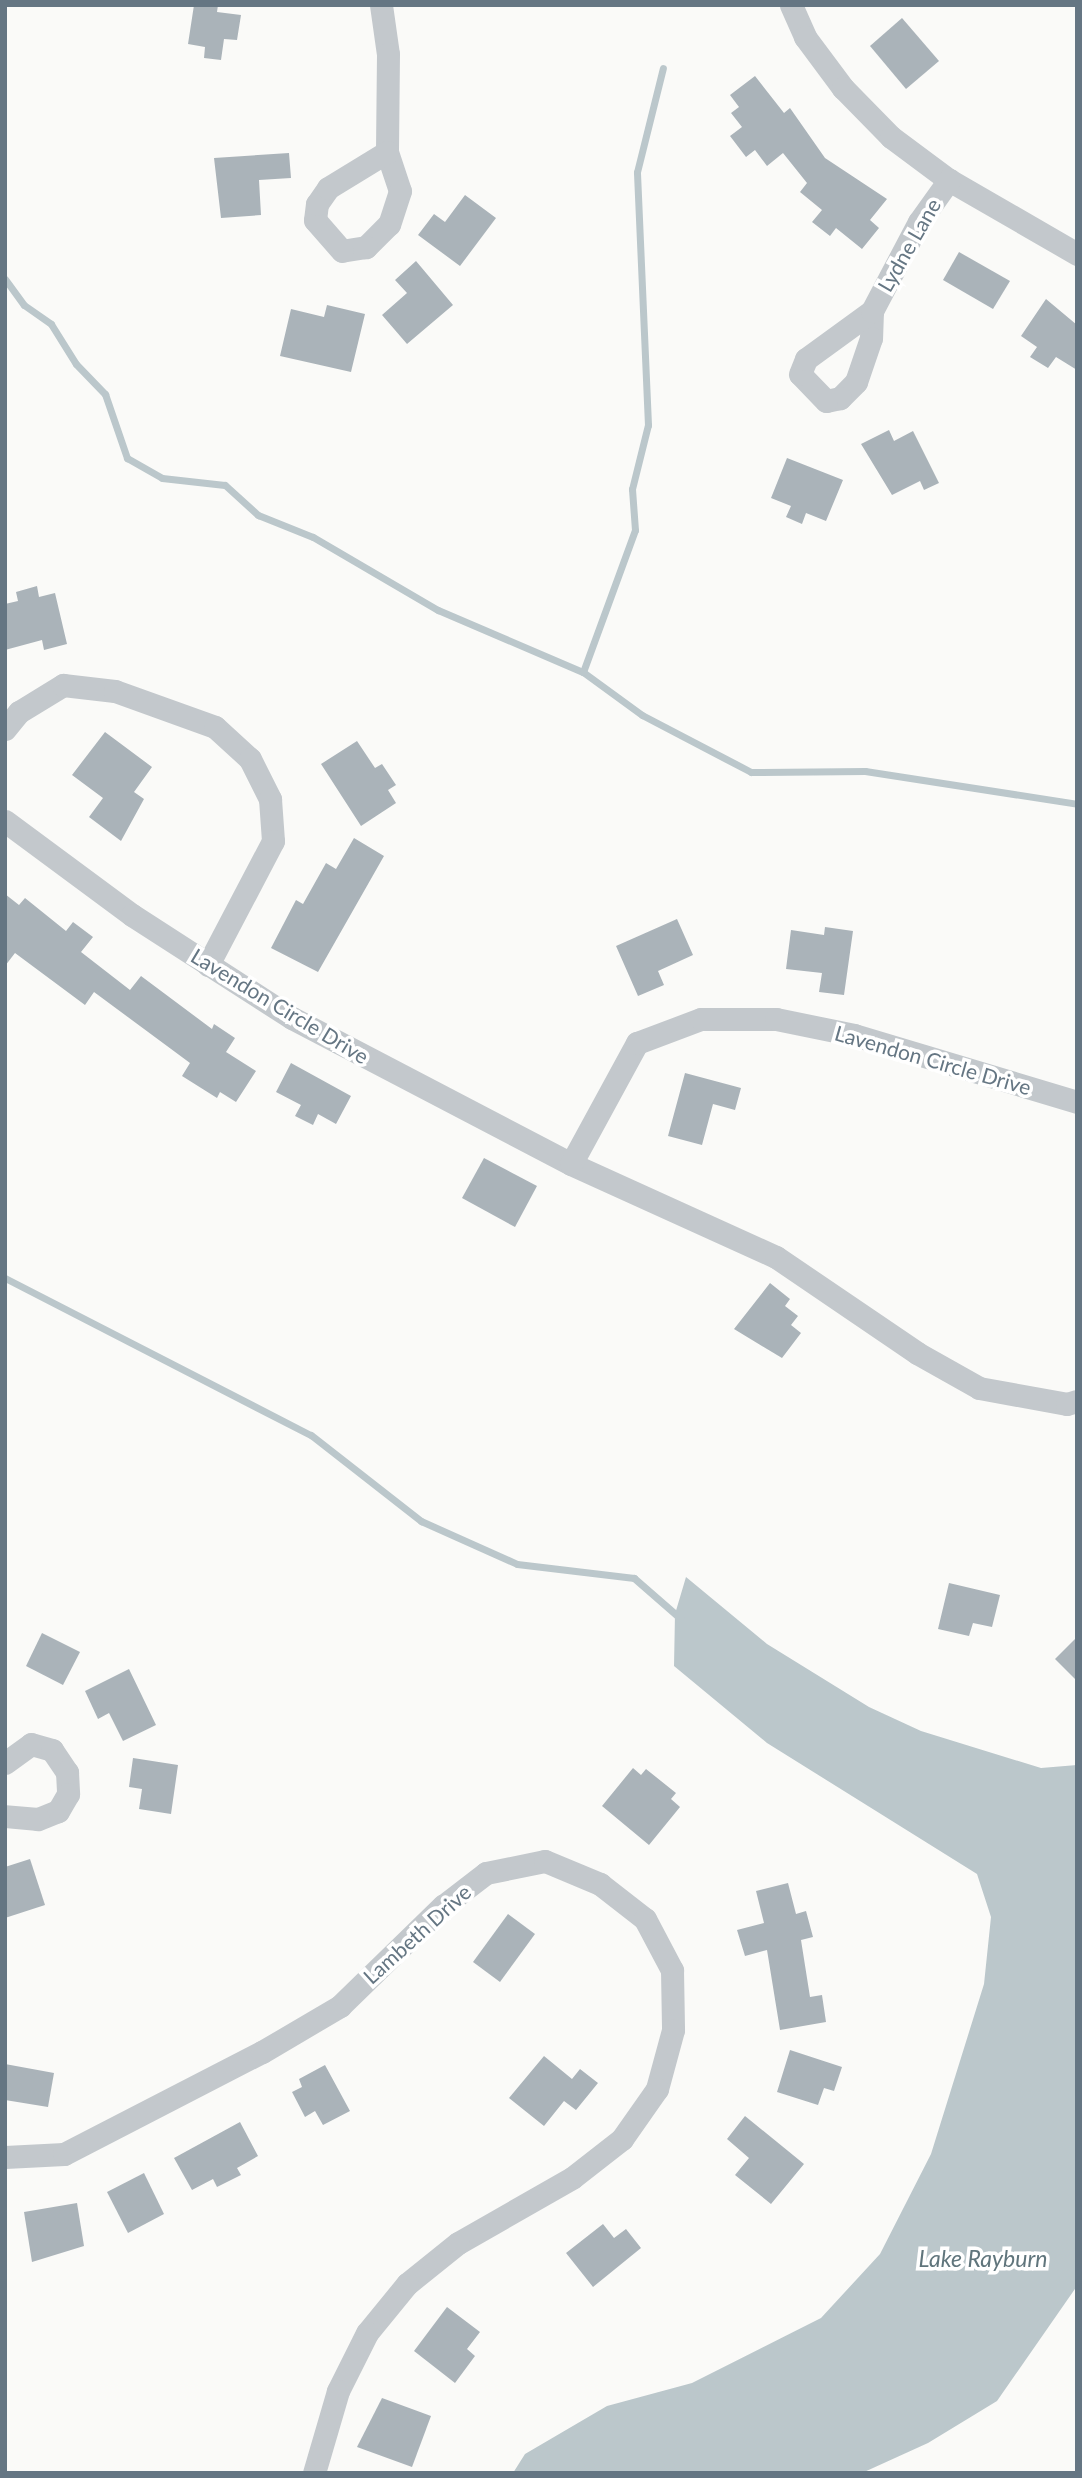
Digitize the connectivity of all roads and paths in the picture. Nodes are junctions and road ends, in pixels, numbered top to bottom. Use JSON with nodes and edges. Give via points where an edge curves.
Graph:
{"nodes":[{"id":1,"x":381,"y":5,"type":"edge"},
{"id":2,"x":791,"y":5,"type":"edge"},
{"id":3,"x":387,"y":152,"type":"dead end"},
{"id":4,"x":949,"y":180,"type":"junction"},
{"id":5,"x":1077,"y":254,"type":"edge"},
{"id":6,"x":872,"y":311,"type":"dead end"},
{"id":7,"x":5,"y":729,"type":"edge"},
{"id":8,"x":5,"y":821,"type":"edge"},
{"id":9,"x":208,"y":965,"type":"junction"},
{"id":10,"x":1077,"y":1102,"type":"edge"},
{"id":11,"x":571,"y":1164,"type":"junction"},
{"id":12,"x":1077,"y":1401,"type":"edge"},
{"id":13,"x":5,"y":1763,"type":"edge"},
{"id":14,"x":5,"y":1816,"type":"edge"},
{"id":15,"x":5,"y":2157,"type":"edge"},
{"id":16,"x":314,"y":2473,"type":"edge"}],
"edges":[{"from":1,"to":3,"type":"street","via":[[388,54]]},
{"from":2,"to":4,"type":"street","via":[[805,37],[843,88],[891,137]]},
{"from":4,"to":5,"type":"street"},
{"from":4,"to":6,"type":"street","name":"Lydne Lane","via":[[919,222]]},
{"from":7,"to":9,"type":"street","via":[[19,712],[63,685],[115,691],[215,727],[250,759],[270,799],[273,841]]},
{"from":8,"to":9,"type":"street","name":"Lavendon Circle Drive"},
{"from":9,"to":11,"type":"street","name":"Lavendon Circle Drive","via":[[292,1018]]},
{"from":10,"to":11,"type":"street","name":"Lavendon Circle Drive","via":[[855,1035],[776,1019],[701,1019],[637,1043]]},
{"from":11,"to":12,"type":"street","name":"Lavendon Circle Drive","via":[[776,1257],[917,1353],[979,1388],[1067,1404]]},
{"from":13,"to":14,"type":"street","via":[[31,1744],[52,1750],[67,1772],[68,1794],[58,1811],[38,1819]]},
{"from":15,"to":16,"type":"street","name":"Lambeth Drive","via":[[64,2154],[262,2052],[340,2006],[443,1906],[486,1873],[545,1861],[600,1884],[645,1919],[672,1970],[673,2030],[657,2089],[622,2139],[458,2243],[407,2284],[367,2333],[338,2391]]}]}
